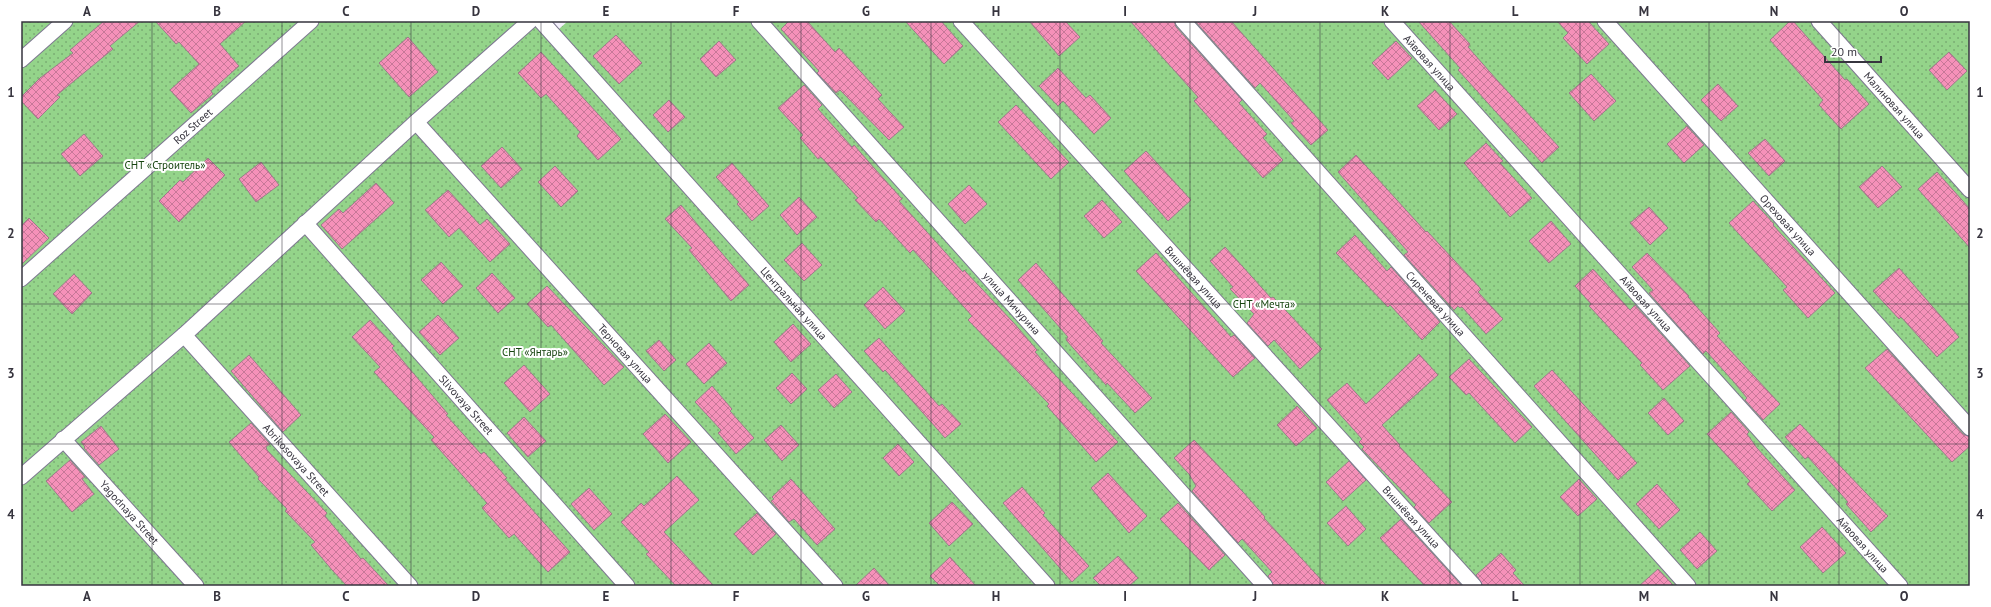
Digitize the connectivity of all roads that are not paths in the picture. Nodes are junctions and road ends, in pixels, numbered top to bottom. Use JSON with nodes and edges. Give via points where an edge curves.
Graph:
{"nodes":[{"id":1,"x":65,"y":21,"type":"edge"},
{"id":2,"x":311,"y":21,"type":"edge"},
{"id":3,"x":530,"y":21,"type":"edge"},
{"id":4,"x":541,"y":21,"type":"edge"},
{"id":5,"x":759,"y":21,"type":"edge"},
{"id":6,"x":961,"y":21,"type":"edge"},
{"id":7,"x":1183,"y":21,"type":"edge"},
{"id":8,"x":1392,"y":21,"type":"edge"},
{"id":9,"x":1605,"y":21,"type":"edge"},
{"id":10,"x":1819,"y":21,"type":"edge"},
{"id":11,"x":21,"y":60,"type":"edge"},
{"id":12,"x":416,"y":122,"type":"junction"},
{"id":13,"x":1970,"y":190,"type":"edge"},
{"id":14,"x":305,"y":223,"type":"junction"},
{"id":15,"x":21,"y":279,"type":"edge"},
{"id":16,"x":184,"y":334,"type":"junction"},
{"id":17,"x":1970,"y":428,"type":"edge"},
{"id":18,"x":63,"y":439,"type":"junction"},
{"id":19,"x":21,"y":477,"type":"edge"},
{"id":20,"x":196,"y":586,"type":"edge"},
{"id":21,"x":410,"y":586,"type":"edge"},
{"id":22,"x":627,"y":586,"type":"edge"},
{"id":23,"x":835,"y":586,"type":"edge"},
{"id":24,"x":1047,"y":586,"type":"edge"},
{"id":25,"x":1265,"y":586,"type":"edge"},
{"id":26,"x":1474,"y":586,"type":"edge"},
{"id":27,"x":1688,"y":586,"type":"edge"},
{"id":28,"x":1900,"y":586,"type":"edge"}],
"edges":[{"from":1,"to":11,"type":"street"},
{"from":2,"to":15,"type":"street","name":"Roz Street"},
{"from":3,"to":12,"type":"street"},
{"from":4,"to":24,"type":"street","name":"Центральная улица"},
{"from":5,"to":25,"type":"street","name":"улица Мичурина"},
{"from":6,"to":26,"type":"street","name":"Вишнёвая улица"},
{"from":7,"to":27,"type":"street","name":"Сиреневая улица"},
{"from":8,"to":28,"type":"street","name":"Айвовая улица"},
{"from":9,"to":17,"type":"street","name":"Ореховая улица"},
{"from":10,"to":13,"type":"street","name":"Малиновая улица"},
{"from":12,"to":14,"type":"street"},
{"from":12,"to":23,"type":"street","name":"Терновая улица"},
{"from":14,"to":16,"type":"street"},
{"from":14,"to":22,"type":"street","name":"Slivovaya Street"},
{"from":16,"to":18,"type":"street"},
{"from":16,"to":21,"type":"street","name":"Abrikosovaya Street"},
{"from":18,"to":19,"type":"street"},
{"from":18,"to":20,"type":"street","name":"Yagodnaya Street"}]}
